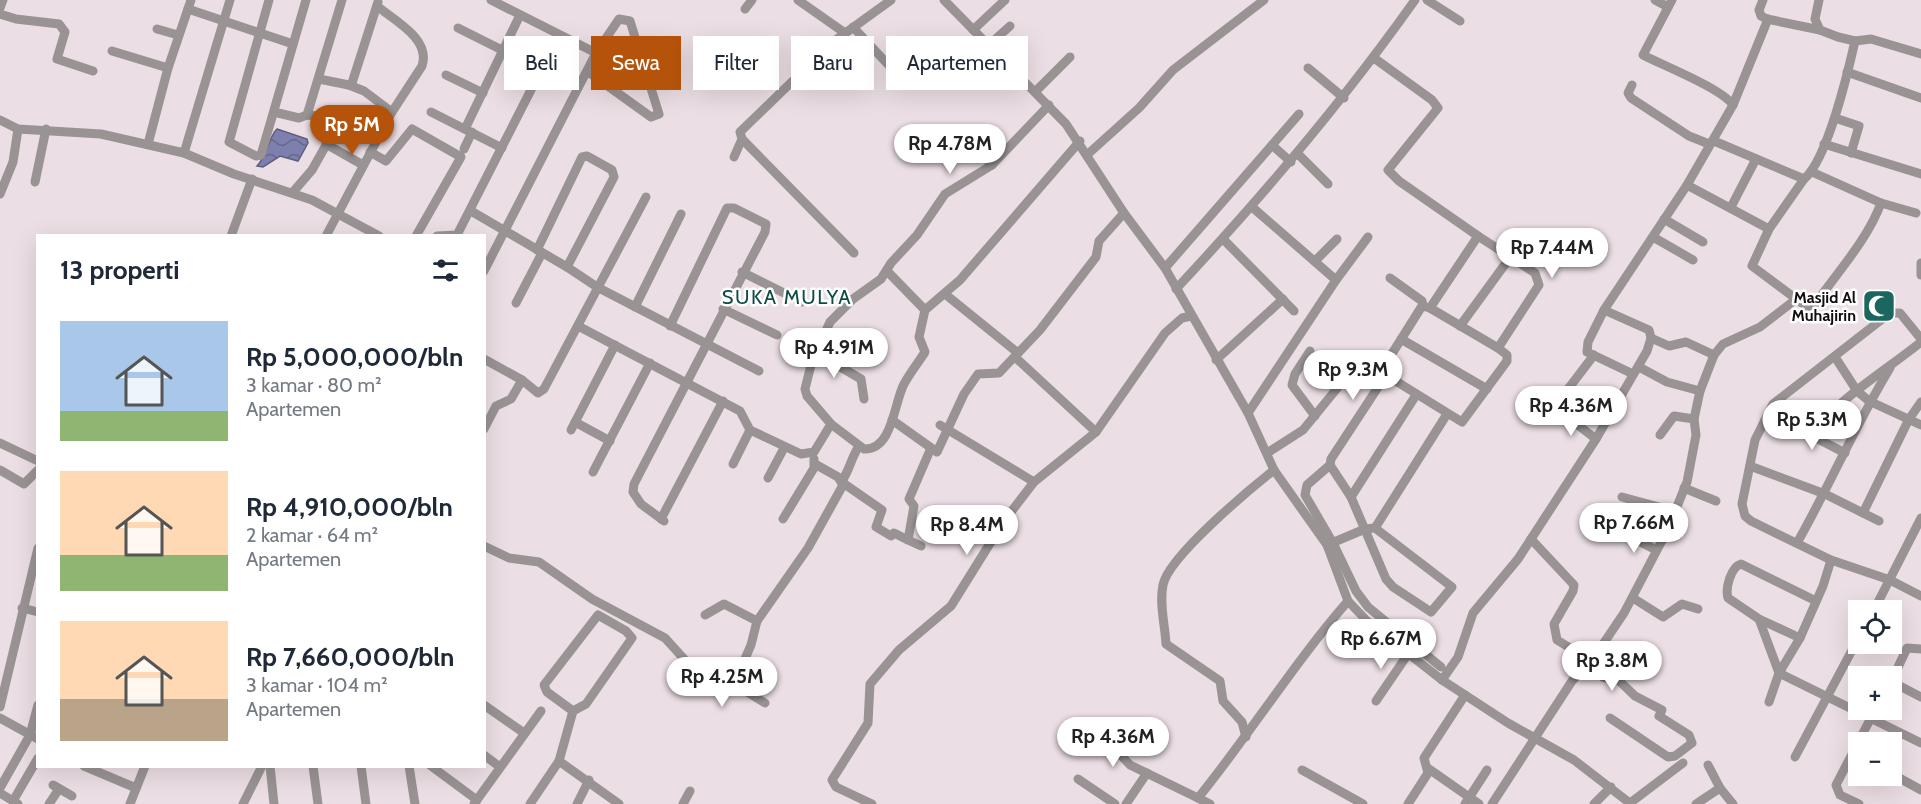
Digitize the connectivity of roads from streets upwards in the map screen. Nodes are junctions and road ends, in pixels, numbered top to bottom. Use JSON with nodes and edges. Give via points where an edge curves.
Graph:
{"nodes":[{"id":1,"x":3,"y":0,"type":"edge"},
{"id":2,"x":230,"y":0,"type":"edge"},
{"id":3,"x":268,"y":0,"type":"edge"},
{"id":4,"x":306,"y":0,"type":"edge"},
{"id":5,"x":342,"y":0,"type":"edge"},
{"id":6,"x":491,"y":0,"type":"edge"},
{"id":7,"x":752,"y":0,"type":"edge"},
{"id":8,"x":798,"y":0,"type":"edge"},
{"id":9,"x":891,"y":0,"type":"edge"},
{"id":10,"x":944,"y":0,"type":"edge"},
{"id":11,"x":1005,"y":0,"type":"edge"},
{"id":12,"x":1264,"y":0,"type":"edge"},
{"id":13,"x":1415,"y":0,"type":"edge"},
{"id":14,"x":1427,"y":0,"type":"edge"},
{"id":15,"x":1655,"y":0,"type":"edge"},
{"id":16,"x":1763,"y":0,"type":"edge"},
{"id":17,"x":1819,"y":0,"type":"edge"},
{"id":18,"x":378,"y":3,"type":"edge"},
{"id":19,"x":1670,"y":4,"type":"edge"},
{"id":20,"x":189,"y":5,"type":"edge"},
{"id":21,"x":0,"y":8,"type":"edge"},
{"id":22,"x":746,"y":9,"type":"dead end"},
{"id":23,"x":0,"y":14,"type":"edge"},
{"id":24,"x":520,"y":15,"type":"junction"},
{"id":25,"x":1768,"y":20,"type":"junction"},
{"id":26,"x":1460,"y":21,"type":"dead end"},
{"id":27,"x":224,"y":22,"type":"junction"},
{"id":28,"x":1010,"y":26,"type":"dead end"},
{"id":29,"x":458,"y":28,"type":"dead end"},
{"id":30,"x":157,"y":29,"type":"dead end"},
{"id":31,"x":849,"y":30,"type":"junction"},
{"id":32,"x":973,"y":30,"type":"junction"},
{"id":33,"x":1820,"y":30,"type":"junction"},
{"id":34,"x":258,"y":34,"type":"junction"},
{"id":35,"x":178,"y":35,"type":"junction"},
{"id":36,"x":559,"y":35,"type":"junction"},
{"id":37,"x":607,"y":36,"type":"edge"},
{"id":38,"x":635,"y":36,"type":"edge"},
{"id":39,"x":979,"y":36,"type":"edge"},
{"id":40,"x":999,"y":36,"type":"edge"},
{"id":41,"x":1855,"y":41,"type":"junction"},
{"id":42,"x":293,"y":44,"type":"junction"},
{"id":43,"x":502,"y":50,"type":"junction"},
{"id":44,"x":112,"y":51,"type":"dead end"},
{"id":45,"x":591,"y":51,"type":"edge"},
{"id":46,"x":1921,"y":54,"type":"edge"},
{"id":47,"x":1070,"y":57,"type":"dead end"},
{"id":48,"x":1374,"y":58,"type":"junction"},
{"id":49,"x":591,"y":63,"type":"edge"},
{"id":50,"x":886,"y":64,"type":"edge"},
{"id":51,"x":168,"y":68,"type":"junction"},
{"id":52,"x":1308,"y":68,"type":"dead end"},
{"id":53,"x":93,"y":71,"type":"dead end"},
{"id":54,"x":587,"y":71,"type":"junction"},
{"id":55,"x":1847,"y":72,"type":"junction"},
{"id":56,"x":591,"y":74,"type":"edge"},
{"id":57,"x":446,"y":75,"type":"dead end"},
{"id":58,"x":320,"y":79,"type":"junction"},
{"id":59,"x":1028,"y":83,"type":"edge"},
{"id":60,"x":1632,"y":85,"type":"dead end"},
{"id":61,"x":349,"y":86,"type":"junction"},
{"id":62,"x":613,"y":90,"type":"edge"},
{"id":63,"x":652,"y":90,"type":"edge"},
{"id":64,"x":1036,"y":91,"type":"junction"},
{"id":65,"x":483,"y":93,"type":"junction"},
{"id":66,"x":1344,"y":98,"type":"junction"},
{"id":67,"x":1921,"y":98,"type":"edge"},
{"id":68,"x":1049,"y":105,"type":"junction"},
{"id":69,"x":1733,"y":105,"type":"junction"},
{"id":70,"x":274,"y":111,"type":"junction"},
{"id":71,"x":392,"y":112,"type":"junction"},
{"id":72,"x":431,"y":112,"type":"dead end"},
{"id":73,"x":1299,"y":114,"type":"dead end"},
{"id":74,"x":307,"y":115,"type":"junction"},
{"id":75,"x":327,"y":117,"type":"dead end"},
{"id":76,"x":1835,"y":118,"type":"junction"},
{"id":77,"x":0,"y":120,"type":"edge"},
{"id":78,"x":18,"y":129,"type":"junction"},
{"id":79,"x":46,"y":129,"type":"junction"},
{"id":80,"x":333,"y":131,"type":"dead end"},
{"id":81,"x":469,"y":131,"type":"junction"},
{"id":82,"x":742,"y":139,"type":"junction"},
{"id":83,"x":1080,"y":141,"type":"junction"},
{"id":84,"x":1711,"y":143,"type":"junction"},
{"id":85,"x":148,"y":144,"type":"junction"},
{"id":86,"x":326,"y":144,"type":"junction"},
{"id":87,"x":1824,"y":144,"type":"junction"},
{"id":88,"x":1272,"y":145,"type":"junction"},
{"id":89,"x":502,"y":147,"type":"junction"},
{"id":90,"x":464,"y":149,"type":"dead end"},
{"id":91,"x":370,"y":152,"type":"junction"},
{"id":92,"x":184,"y":153,"type":"junction"},
{"id":93,"x":952,"y":153,"type":"dead end"},
{"id":94,"x":1851,"y":153,"type":"junction"},
{"id":95,"x":1088,"y":154,"type":"junction"},
{"id":96,"x":1298,"y":154,"type":"junction"},
{"id":97,"x":734,"y":157,"type":"dead end"},
{"id":98,"x":1756,"y":159,"type":"junction"},
{"id":99,"x":1291,"y":162,"type":"junction"},
{"id":100,"x":363,"y":165,"type":"junction"},
{"id":101,"x":992,"y":165,"type":"junction"},
{"id":102,"x":1921,"y":174,"type":"edge"},
{"id":103,"x":1808,"y":175,"type":"junction"},
{"id":104,"x":252,"y":179,"type":"junction"},
{"id":105,"x":35,"y":182,"type":"dead end"},
{"id":106,"x":1328,"y":184,"type":"dead end"},
{"id":107,"x":1687,"y":185,"type":"junction"},
{"id":108,"x":293,"y":192,"type":"junction"},
{"id":109,"x":0,"y":194,"type":"edge"},
{"id":110,"x":646,"y":196,"type":"dead end"},
{"id":111,"x":1881,"y":203,"type":"junction"},
{"id":112,"x":1252,"y":207,"type":"junction"},
{"id":113,"x":1731,"y":207,"type":"junction"},
{"id":114,"x":471,"y":211,"type":"junction"},
{"id":115,"x":339,"y":213,"type":"junction"},
{"id":116,"x":1124,"y":213,"type":"junction"},
{"id":117,"x":1916,"y":213,"type":"dead end"},
{"id":118,"x":681,"y":214,"type":"dead end"},
{"id":119,"x":1664,"y":219,"type":"junction"},
{"id":120,"x":1769,"y":229,"type":"junction"},
{"id":121,"x":506,"y":231,"type":"junction"},
{"id":122,"x":232,"y":234,"type":"edge"},
{"id":123,"x":327,"y":234,"type":"edge"},
{"id":124,"x":375,"y":234,"type":"edge"},
{"id":125,"x":417,"y":234,"type":"edge"},
{"id":126,"x":458,"y":234,"type":"edge"},
{"id":127,"x":1478,"y":236,"type":"junction"},
{"id":128,"x":1368,"y":237,"type":"dead end"},
{"id":129,"x":1653,"y":237,"type":"junction"},
{"id":130,"x":1223,"y":239,"type":"junction"},
{"id":131,"x":1337,"y":239,"type":"dead end"},
{"id":132,"x":1704,"y":242,"type":"dead end"},
{"id":133,"x":539,"y":251,"type":"junction"},
{"id":134,"x":854,"y":253,"type":"dead end"},
{"id":135,"x":1511,"y":256,"type":"junction"},
{"id":136,"x":1693,"y":260,"type":"dead end"},
{"id":137,"x":1316,"y":261,"type":"junction"},
{"id":138,"x":1921,"y":263,"type":"edge"},
{"id":139,"x":486,"y":267,"type":"edge"},
{"id":140,"x":567,"y":267,"type":"junction"},
{"id":141,"x":1165,"y":268,"type":"junction"},
{"id":142,"x":887,"y":271,"type":"junction"},
{"id":143,"x":742,"y":273,"type":"junction"},
{"id":144,"x":1921,"y":275,"type":"edge"},
{"id":145,"x":1390,"y":279,"type":"dead end"},
{"id":146,"x":1336,"y":280,"type":"junction"},
{"id":147,"x":597,"y":288,"type":"junction"},
{"id":148,"x":1176,"y":289,"type":"junction"},
{"id":149,"x":945,"y":294,"type":"junction"},
{"id":150,"x":1283,"y":299,"type":"junction"},
{"id":151,"x":1795,"y":300,"type":"junction"},
{"id":152,"x":802,"y":302,"type":"dead end"},
{"id":153,"x":516,"y":303,"type":"dead end"},
{"id":154,"x":635,"y":307,"type":"junction"},
{"id":155,"x":1426,"y":307,"type":"junction"},
{"id":156,"x":723,"y":309,"type":"junction"},
{"id":157,"x":925,"y":310,"type":"junction"},
{"id":158,"x":1604,"y":310,"type":"junction"},
{"id":159,"x":1294,"y":311,"type":"dead end"},
{"id":160,"x":1191,"y":316,"type":"junction"},
{"id":161,"x":578,"y":326,"type":"junction"},
{"id":162,"x":670,"y":326,"type":"junction"},
{"id":163,"x":1460,"y":326,"type":"junction"},
{"id":164,"x":777,"y":335,"type":"dead end"},
{"id":165,"x":1651,"y":338,"type":"junction"},
{"id":166,"x":1401,"y":339,"type":"junction"},
{"id":167,"x":1921,"y":341,"type":"edge"},
{"id":168,"x":615,"y":345,"type":"junction"},
{"id":169,"x":705,"y":345,"type":"junction"},
{"id":170,"x":1498,"y":348,"type":"junction"},
{"id":171,"x":1310,"y":351,"type":"dead end"},
{"id":172,"x":815,"y":352,"type":"junction"},
{"id":173,"x":1017,"y":355,"type":"junction"},
{"id":174,"x":1594,"y":355,"type":"junction"},
{"id":175,"x":1714,"y":355,"type":"junction"},
{"id":176,"x":1835,"y":357,"type":"junction"},
{"id":177,"x":486,"y":360,"type":"edge"},
{"id":178,"x":1216,"y":360,"type":"junction"},
{"id":179,"x":650,"y":363,"type":"junction"},
{"id":180,"x":1890,"y":368,"type":"junction"},
{"id":181,"x":1636,"y":370,"type":"junction"},
{"id":182,"x":759,"y":371,"type":"dead end"},
{"id":183,"x":1386,"y":375,"type":"junction"},
{"id":184,"x":522,"y":380,"type":"junction"},
{"id":185,"x":1343,"y":381,"type":"dead end"},
{"id":186,"x":687,"y":382,"type":"junction"},
{"id":187,"x":1487,"y":389,"type":"junction"},
{"id":188,"x":1700,"y":391,"type":"junction"},
{"id":189,"x":1857,"y":391,"type":"junction"},
{"id":190,"x":1416,"y":395,"type":"junction"},
{"id":191,"x":864,"y":399,"type":"dead end"},
{"id":192,"x":723,"y":401,"type":"junction"},
{"id":193,"x":1869,"y":401,"type":"junction"},
{"id":194,"x":1921,"y":402,"type":"edge"},
{"id":195,"x":1248,"y":413,"type":"junction"},
{"id":196,"x":1447,"y":414,"type":"junction"},
{"id":197,"x":1315,"y":416,"type":"junction"},
{"id":198,"x":1694,"y":419,"type":"junction"},
{"id":199,"x":892,"y":420,"type":"junction"},
{"id":200,"x":1909,"y":420,"type":"junction"},
{"id":201,"x":831,"y":424,"type":"junction"},
{"id":202,"x":1921,"y":424,"type":"edge"},
{"id":203,"x":486,"y":425,"type":"edge"},
{"id":204,"x":1791,"y":425,"type":"dead end"},
{"id":205,"x":944,"y":427,"type":"junction"},
{"id":206,"x":750,"y":430,"type":"junction"},
{"id":207,"x":1096,"y":432,"type":"junction"},
{"id":208,"x":1660,"y":435,"type":"dead end"},
{"id":209,"x":1812,"y":435,"type":"junction"},
{"id":210,"x":1596,"y":438,"type":"junction"},
{"id":211,"x":610,"y":441,"type":"junction"},
{"id":212,"x":0,"y":443,"type":"edge"},
{"id":213,"x":858,"y":446,"type":"junction"},
{"id":214,"x":784,"y":447,"type":"junction"},
{"id":215,"x":931,"y":448,"type":"junction"},
{"id":216,"x":1267,"y":453,"type":"junction"},
{"id":217,"x":1845,"y":453,"type":"junction"},
{"id":218,"x":812,"y":454,"type":"junction"},
{"id":219,"x":36,"y":460,"type":"edge"},
{"id":220,"x":733,"y":464,"type":"dead end"},
{"id":221,"x":815,"y":464,"type":"junction"},
{"id":222,"x":1330,"y":465,"type":"junction"},
{"id":223,"x":1750,"y":466,"type":"junction"},
{"id":224,"x":0,"y":470,"type":"edge"},
{"id":225,"x":1274,"y":470,"type":"junction"},
{"id":226,"x":36,"y":472,"type":"edge"},
{"id":227,"x":593,"y":472,"type":"dead end"},
{"id":228,"x":768,"y":478,"type":"dead end"},
{"id":229,"x":843,"y":482,"type":"junction"},
{"id":230,"x":1034,"y":482,"type":"junction"},
{"id":231,"x":1684,"y":488,"type":"junction"},
{"id":232,"x":1825,"y":494,"type":"junction"},
{"id":233,"x":1351,"y":497,"type":"junction"},
{"id":234,"x":1622,"y":497,"type":"dead end"},
{"id":235,"x":1716,"y":501,"type":"dead end"},
{"id":236,"x":1674,"y":511,"type":"junction"},
{"id":237,"x":1863,"y":513,"type":"junction"},
{"id":238,"x":1921,"y":518,"type":"edge"},
{"id":239,"x":783,"y":519,"type":"dead end"},
{"id":240,"x":1879,"y":521,"type":"dead end"},
{"id":241,"x":1370,"y":529,"type":"junction"},
{"id":242,"x":1625,"y":534,"type":"dead end"},
{"id":243,"x":908,"y":540,"type":"junction"},
{"id":244,"x":1531,"y":540,"type":"junction"},
{"id":245,"x":1797,"y":543,"type":"junction"},
{"id":246,"x":1330,"y":544,"type":"junction"},
{"id":247,"x":921,"y":546,"type":"dead end"},
{"id":248,"x":486,"y":547,"type":"edge"},
{"id":249,"x":1656,"y":550,"type":"junction"},
{"id":250,"x":36,"y":556,"type":"edge"},
{"id":251,"x":1831,"y":560,"type":"junction"},
{"id":252,"x":1890,"y":580,"type":"junction"},
{"id":253,"x":1921,"y":596,"type":"edge"},
{"id":254,"x":1633,"y":598,"type":"junction"},
{"id":255,"x":1879,"y":600,"type":"edge"},
{"id":256,"x":1348,"y":601,"type":"junction"},
{"id":257,"x":1816,"y":601,"type":"junction"},
{"id":258,"x":22,"y":608,"type":"junction"},
{"id":259,"x":1698,"y":609,"type":"dead end"},
{"id":260,"x":36,"y":612,"type":"edge"},
{"id":261,"x":705,"y":615,"type":"dead end"},
{"id":262,"x":1759,"y":619,"type":"junction"},
{"id":263,"x":757,"y":621,"type":"junction"},
{"id":264,"x":1800,"y":638,"type":"junction"},
{"id":265,"x":1921,"y":649,"type":"edge"},
{"id":266,"x":1408,"y":654,"type":"junction"},
{"id":267,"x":1850,"y":654,"type":"edge"},
{"id":268,"x":1587,"y":663,"type":"junction"},
{"id":269,"x":1899,"y":666,"type":"edge"},
{"id":270,"x":1441,"y":667,"type":"dead end"},
{"id":271,"x":1779,"y":673,"type":"junction"},
{"id":272,"x":1442,"y":680,"type":"junction"},
{"id":273,"x":734,"y":684,"type":"junction"},
{"id":274,"x":1902,"y":687,"type":"edge"},
{"id":275,"x":1465,"y":695,"type":"junction"},
{"id":276,"x":1828,"y":695,"type":"junction"},
{"id":277,"x":1921,"y":698,"type":"edge"},
{"id":278,"x":1376,"y":701,"type":"dead end"},
{"id":279,"x":1769,"y":702,"type":"dead end"},
{"id":280,"x":1848,"y":703,"type":"edge"},
{"id":281,"x":765,"y":704,"type":"dead end"},
{"id":282,"x":486,"y":706,"type":"edge"},
{"id":283,"x":0,"y":707,"type":"edge"},
{"id":284,"x":541,"y":711,"type":"dead end"},
{"id":285,"x":573,"y":711,"type":"junction"},
{"id":286,"x":0,"y":718,"type":"edge"},
{"id":287,"x":1611,"y":718,"type":"dead end"},
{"id":288,"x":1884,"y":720,"type":"edge"},
{"id":289,"x":36,"y":721,"type":"edge"},
{"id":290,"x":524,"y":734,"type":"junction"},
{"id":291,"x":1094,"y":735,"type":"dead end"},
{"id":292,"x":34,"y":737,"type":"edge"},
{"id":293,"x":1246,"y":737,"type":"junction"},
{"id":294,"x":1536,"y":738,"type":"junction"},
{"id":295,"x":1921,"y":743,"type":"edge"},
{"id":296,"x":486,"y":756,"type":"edge"},
{"id":297,"x":1795,"y":758,"type":"dead end"},
{"id":298,"x":559,"y":761,"type":"junction"},
{"id":299,"x":36,"y":762,"type":"edge"},
{"id":300,"x":1683,"y":763,"type":"dead end"},
{"id":301,"x":1708,"y":765,"type":"dead end"},
{"id":302,"x":500,"y":767,"type":"junction"},
{"id":303,"x":89,"y":768,"type":"edge"},
{"id":304,"x":144,"y":768,"type":"edge"},
{"id":305,"x":261,"y":768,"type":"edge"},
{"id":306,"x":270,"y":768,"type":"edge"},
{"id":307,"x":313,"y":768,"type":"edge"},
{"id":308,"x":361,"y":768,"type":"edge"},
{"id":309,"x":409,"y":768,"type":"edge"},
{"id":310,"x":434,"y":768,"type":"edge"},
{"id":311,"x":1848,"y":768,"type":"edge"},
{"id":312,"x":1429,"y":769,"type":"junction"},
{"id":313,"x":1487,"y":770,"type":"dead end"},
{"id":314,"x":1302,"y":771,"type":"dead end"},
{"id":315,"x":1147,"y":773,"type":"junction"},
{"id":316,"x":1078,"y":779,"type":"dead end"},
{"id":317,"x":589,"y":780,"type":"junction"},
{"id":318,"x":1902,"y":780,"type":"edge"},
{"id":319,"x":1611,"y":787,"type":"junction"},
{"id":320,"x":0,"y":788,"type":"edge"},
{"id":321,"x":136,"y":788,"type":"junction"},
{"id":322,"x":1720,"y":788,"type":"junction"},
{"id":323,"x":690,"y":790,"type":"dead end"},
{"id":324,"x":1921,"y":790,"type":"edge"},
{"id":325,"x":0,"y":793,"type":"edge"},
{"id":326,"x":72,"y":796,"type":"dead end"},
{"id":327,"x":1198,"y":798,"type":"junction"},
{"id":328,"x":1467,"y":800,"type":"edge"},
{"id":329,"x":476,"y":802,"type":"edge"},
{"id":330,"x":16,"y":803,"type":"edge"},
{"id":331,"x":49,"y":804,"type":"edge"},
{"id":332,"x":130,"y":804,"type":"edge"},
{"id":333,"x":243,"y":804,"type":"edge"},
{"id":334,"x":274,"y":804,"type":"edge"},
{"id":335,"x":318,"y":804,"type":"edge"},
{"id":336,"x":366,"y":804,"type":"edge"},
{"id":337,"x":412,"y":804,"type":"edge"},
{"id":338,"x":530,"y":804,"type":"edge"},
{"id":339,"x":577,"y":804,"type":"edge"},
{"id":340,"x":619,"y":804,"type":"edge"},
{"id":341,"x":683,"y":804,"type":"edge"},
{"id":342,"x":872,"y":804,"type":"edge"},
{"id":343,"x":1115,"y":804,"type":"edge"},
{"id":344,"x":1126,"y":804,"type":"edge"},
{"id":345,"x":1209,"y":804,"type":"edge"},
{"id":346,"x":1363,"y":804,"type":"edge"},
{"id":347,"x":1408,"y":804,"type":"edge"},
{"id":348,"x":1479,"y":804,"type":"edge"},
{"id":349,"x":1492,"y":804,"type":"edge"},
{"id":350,"x":1594,"y":804,"type":"edge"},
{"id":351,"x":1630,"y":804,"type":"edge"},
{"id":352,"x":1696,"y":804,"type":"edge"},
{"id":353,"x":1733,"y":804,"type":"edge"},
{"id":354,"x":1859,"y":804,"type":"edge"}],
"edges":[{"from":1,"to":21,"type":"street"},
{"from":2,"to":27,"type":"street"},
{"from":3,"to":34,"type":"street"},
{"from":4,"to":42,"type":"street"},
{"from":5,"to":58,"type":"street"},
{"from":6,"to":24,"type":"street"},
{"from":7,"to":22,"type":"street"},
{"from":8,"to":31,"type":"street"},
{"from":9,"to":31,"type":"street"},
{"from":10,"to":32,"type":"street"},
{"from":11,"to":32,"type":"street"},
{"from":12,"to":95,"type":"street","via":[[1173,70],[1139,108]]},
{"from":13,"to":48,"type":"street"},
{"from":14,"to":26,"type":"street"},
{"from":15,"to":19,"type":"street"},
{"from":16,"to":25,"type":"street","via":[[1759,10]]},
{"from":17,"to":33,"type":"street","via":[[1815,20]]},
{"from":18,"to":61,"type":"street"},
{"from":18,"to":71,"type":"street","via":[[419,41],[425,53],[422,66]]},
{"from":19,"to":69,"type":"street","via":[[1643,55],[1713,90]]},
{"from":20,"to":27,"type":"street"},
{"from":20,"to":35,"type":"street"},
{"from":23,"to":53,"type":"street","via":[[59,24],[65,32],[57,59]]},
{"from":24,"to":36,"type":"street"},
{"from":24,"to":43,"type":"street"},
{"from":25,"to":33,"type":"street"},
{"from":25,"to":69,"type":"street"},
{"from":27,"to":34,"type":"street"},
{"from":27,"to":92,"type":"street"},
{"from":28,"to":40,"type":"street"},
{"from":29,"to":43,"type":"street"},
{"from":30,"to":35,"type":"street"},
{"from":31,"to":50,"type":"street"},
{"from":31,"to":82,"type":"street","via":[[744,126],[740,132]]},
{"from":32,"to":39,"type":"street"},
{"from":33,"to":41,"type":"street"},
{"from":34,"to":42,"type":"street"},
{"from":34,"to":70,"type":"street","via":[[230,144],[261,155]]},
{"from":35,"to":51,"type":"street"},
{"from":36,"to":45,"type":"street"},
{"from":36,"to":89,"type":"street"},
{"from":37,"to":38,"type":"street","via":[[617,21],[624,18],[630,21]]},
{"from":41,"to":46,"type":"street","via":[[1871,39]]},
{"from":41,"to":55,"type":"street"},
{"from":42,"to":70,"type":"street"},
{"from":43,"to":65,"type":"street"},
{"from":44,"to":51,"type":"street"},
{"from":47,"to":64,"type":"street"},
{"from":48,"to":66,"type":"street"},
{"from":48,"to":127,"type":"street","via":[[1438,108],[1388,170]]},
{"from":49,"to":54,"type":"street"},
{"from":51,"to":85,"type":"street"},
{"from":52,"to":66,"type":"street"},
{"from":54,"to":56,"type":"street"},
{"from":54,"to":121,"type":"street"},
{"from":55,"to":67,"type":"street"},
{"from":55,"to":76,"type":"street"},
{"from":57,"to":65,"type":"street"},
{"from":58,"to":61,"type":"street"},
{"from":58,"to":74,"type":"street"},
{"from":59,"to":64,"type":"street"},
{"from":60,"to":84,"type":"street","via":[[1628,93],[1631,98],[1689,136]]},
{"from":61,"to":71,"type":"street","via":[[364,91]]},
{"from":62,"to":63,"type":"street","via":[[651,117],[658,116],[659,110]]},
{"from":64,"to":68,"type":"street"},
{"from":65,"to":81,"type":"street"},
{"from":66,"to":96,"type":"street"},
{"from":68,"to":83,"type":"street"},
{"from":68,"to":101,"type":"street"},
{"from":69,"to":84,"type":"street"},
{"from":70,"to":74,"type":"street","via":[[299,118]]},
{"from":71,"to":91,"type":"street"},
{"from":72,"to":81,"type":"street"},
{"from":73,"to":88,"type":"street"},
{"from":74,"to":75,"type":"street"},
{"from":76,"to":87,"type":"street"},
{"from":76,"to":94,"type":"street","via":[[1860,126]]},
{"from":77,"to":78,"type":"street"},
{"from":78,"to":79,"type":"street"},
{"from":78,"to":109,"type":"street","via":[[13,162]]},
{"from":79,"to":85,"type":"street","via":[[102,134]]},
{"from":79,"to":105,"type":"street"},
{"from":80,"to":86,"type":"street"},
{"from":81,"to":89,"type":"street"},
{"from":81,"to":90,"type":"street"},
{"from":82,"to":97,"type":"street"},
{"from":82,"to":134,"type":"street"},
{"from":83,"to":95,"type":"street"},
{"from":83,"to":149,"type":"street"},
{"from":84,"to":98,"type":"street"},
{"from":84,"to":107,"type":"street"},
{"from":85,"to":92,"type":"street"},
{"from":86,"to":100,"type":"street"},
{"from":86,"to":108,"type":"street","via":[[312,170]]},
{"from":87,"to":94,"type":"street"},
{"from":87,"to":103,"type":"street"},
{"from":88,"to":99,"type":"street"},
{"from":88,"to":141,"type":"street"},
{"from":89,"to":114,"type":"street"},
{"from":91,"to":100,"type":"street"},
{"from":91,"to":125,"type":"street","via":[[386,161],[412,129],[461,157]]},
{"from":92,"to":104,"type":"street"},
{"from":93,"to":101,"type":"street","via":[[971,139]]},
{"from":94,"to":102,"type":"street"},
{"from":95,"to":116,"type":"street"},
{"from":96,"to":99,"type":"street"},
{"from":96,"to":106,"type":"street"},
{"from":98,"to":103,"type":"street"},
{"from":98,"to":113,"type":"street"},
{"from":99,"to":112,"type":"street"},
{"from":100,"to":115,"type":"street"},
{"from":101,"to":142,"type":"street","via":[[945,194]]},
{"from":103,"to":111,"type":"street"},
{"from":103,"to":120,"type":"street"},
{"from":104,"to":108,"type":"street"},
{"from":104,"to":122,"type":"street"},
{"from":107,"to":113,"type":"street"},
{"from":107,"to":119,"type":"street"},
{"from":108,"to":115,"type":"street"},
{"from":110,"to":147,"type":"street"},
{"from":111,"to":117,"type":"street"},
{"from":111,"to":151,"type":"street","via":[[1815,304],[1807,307]]},
{"from":112,"to":130,"type":"street"},
{"from":112,"to":137,"type":"street"},
{"from":113,"to":120,"type":"street"},
{"from":114,"to":121,"type":"street"},
{"from":114,"to":126,"type":"street"},
{"from":115,"to":123,"type":"street"},
{"from":115,"to":124,"type":"street"},
{"from":116,"to":141,"type":"street"},
{"from":116,"to":173,"type":"street","via":[[1099,240],[1096,257]]},
{"from":118,"to":154,"type":"street"},
{"from":119,"to":129,"type":"street"},
{"from":119,"to":132,"type":"street"},
{"from":120,"to":151,"type":"street","via":[[1752,266]]},
{"from":121,"to":133,"type":"street"},
{"from":121,"to":139,"type":"street"},
{"from":127,"to":135,"type":"street"},
{"from":127,"to":155,"type":"street"},
{"from":128,"to":146,"type":"street"},
{"from":129,"to":136,"type":"street"},
{"from":129,"to":158,"type":"street"},
{"from":130,"to":148,"type":"street"},
{"from":130,"to":150,"type":"street"},
{"from":131,"to":137,"type":"street"},
{"from":133,"to":140,"type":"street"},
{"from":133,"to":140,"type":"street","via":[[582,157],[612,170],[614,177]]},
{"from":133,"to":153,"type":"street"},
{"from":135,"to":163,"type":"street"},
{"from":135,"to":170,"type":"street","via":[[1535,273],[1539,285]]},
{"from":137,"to":146,"type":"street"},
{"from":138,"to":144,"type":"street"},
{"from":140,"to":147,"type":"street"},
{"from":141,"to":148,"type":"street"},
{"from":142,"to":157,"type":"street"},
{"from":142,"to":172,"type":"street","via":[[830,322]]},
{"from":143,"to":152,"type":"street"},
{"from":143,"to":156,"type":"street"},
{"from":143,"to":162,"type":"street","via":[[767,226],[729,207]]},
{"from":145,"to":155,"type":"street"},
{"from":146,"to":195,"type":"street"},
{"from":147,"to":154,"type":"street"},
{"from":147,"to":161,"type":"street"},
{"from":148,"to":160,"type":"street"},
{"from":149,"to":157,"type":"street"},
{"from":149,"to":173,"type":"street"},
{"from":150,"to":159,"type":"street"},
{"from":150,"to":178,"type":"street"},
{"from":151,"to":175,"type":"street","via":[[1760,327],[1723,344]]},
{"from":154,"to":162,"type":"street"},
{"from":155,"to":163,"type":"street"},
{"from":155,"to":166,"type":"street"},
{"from":156,"to":164,"type":"street"},
{"from":156,"to":169,"type":"street"},
{"from":157,"to":199,"type":"street","via":[[918,337],[926,352],[903,385]]},
{"from":158,"to":165,"type":"street","via":[[1649,330]]},
{"from":158,"to":174,"type":"street","via":[[1586,347]]},
{"from":160,"to":178,"type":"street"},
{"from":160,"to":207,"type":"street","via":[[1182,318],[1165,333]]},
{"from":161,"to":168,"type":"street"},
{"from":161,"to":184,"type":"street","via":[[542,392]]},
{"from":162,"to":169,"type":"street"},
{"from":163,"to":170,"type":"street"},
{"from":165,"to":175,"type":"street","via":[[1669,345],[1686,342]]},
{"from":165,"to":181,"type":"street"},
{"from":166,"to":183,"type":"street","via":[[1382,370]]},
{"from":166,"to":187,"type":"street"},
{"from":167,"to":176,"type":"street","via":[[1900,313],[1892,312]]},
{"from":167,"to":180,"type":"street"},
{"from":168,"to":179,"type":"street"},
{"from":168,"to":211,"type":"street","via":[[573,426]]},
{"from":169,"to":182,"type":"street"},
{"from":169,"to":186,"type":"street"},
{"from":170,"to":187,"type":"street","via":[[1507,355],[1507,361]]},
{"from":171,"to":197,"type":"street","via":[[1292,385]]},
{"from":172,"to":191,"type":"street","via":[[861,380]]},
{"from":172,"to":201,"type":"street","via":[[806,392]]},
{"from":173,"to":205,"type":"street","via":[[996,374],[977,375]]},
{"from":173,"to":207,"type":"street"},
{"from":174,"to":181,"type":"street"},
{"from":174,"to":210,"type":"street","via":[[1557,409]]},
{"from":175,"to":188,"type":"street"},
{"from":176,"to":189,"type":"street"},
{"from":176,"to":223,"type":"street","via":[[1773,404],[1755,440]]},
{"from":177,"to":184,"type":"street"},
{"from":178,"to":195,"type":"street"},
{"from":179,"to":186,"type":"street"},
{"from":179,"to":211,"type":"street"},
{"from":180,"to":189,"type":"street"},
{"from":180,"to":193,"type":"street"},
{"from":181,"to":188,"type":"street"},
{"from":181,"to":210,"type":"street"},
{"from":183,"to":190,"type":"street"},
{"from":183,"to":222,"type":"street"},
{"from":184,"to":203,"type":"street","via":[[511,399],[496,406]]},
{"from":185,"to":197,"type":"street"},
{"from":186,"to":192,"type":"street"},
{"from":186,"to":192,"type":"street","via":[[633,488],[640,504],[662,520]]},
{"from":187,"to":196,"type":"street","via":[[1464,422]]},
{"from":188,"to":198,"type":"street"},
{"from":189,"to":193,"type":"street"},
{"from":189,"to":209,"type":"street"},
{"from":190,"to":196,"type":"street"},
{"from":190,"to":233,"type":"street"},
{"from":192,"to":206,"type":"street","via":[[743,414]]},
{"from":193,"to":200,"type":"street"},
{"from":193,"to":217,"type":"street"},
{"from":194,"to":200,"type":"street"},
{"from":195,"to":216,"type":"street"},
{"from":196,"to":241,"type":"street"},
{"from":197,"to":216,"type":"street","via":[[1303,430]]},
{"from":198,"to":208,"type":"street","via":[[1674,416]]},
{"from":198,"to":231,"type":"street","via":[[1696,435]]},
{"from":199,"to":213,"type":"street","via":[[886,435],[873,447],[868,450]]},
{"from":199,"to":215,"type":"street"},
{"from":200,"to":202,"type":"street"},
{"from":200,"to":237,"type":"street"},
{"from":201,"to":213,"type":"street"},
{"from":201,"to":218,"type":"street"},
{"from":204,"to":209,"type":"street"},
{"from":205,"to":215,"type":"street","via":[[939,450]]},
{"from":205,"to":230,"type":"street"},
{"from":206,"to":214,"type":"street"},
{"from":206,"to":220,"type":"street"},
{"from":207,"to":230,"type":"street"},
{"from":209,"to":217,"type":"street"},
{"from":210,"to":244,"type":"street"},
{"from":211,"to":227,"type":"street"},
{"from":212,"to":219,"type":"street"},
{"from":213,"to":229,"type":"street"},
{"from":214,"to":218,"type":"street"},
{"from":214,"to":228,"type":"street"},
{"from":215,"to":243,"type":"street","via":[[909,499],[914,506]]},
{"from":216,"to":225,"type":"street"},
{"from":217,"to":232,"type":"street"},
{"from":218,"to":221,"type":"street"},
{"from":221,"to":229,"type":"street"},
{"from":221,"to":239,"type":"street"},
{"from":222,"to":233,"type":"street"},
{"from":222,"to":246,"type":"street","via":[[1307,485],[1305,495]]},
{"from":223,"to":232,"type":"street"},
{"from":223,"to":245,"type":"street","via":[[1742,504],[1744,516]]},
{"from":224,"to":226,"type":"street","via":[[24,484]]},
{"from":225,"to":246,"type":"street"},
{"from":225,"to":293,"type":"street","via":[[1237,500],[1173,566],[1162,587],[1166,644],[1220,681],[1223,701],[1242,722]]},
{"from":229,"to":243,"type":"street","via":[[882,510],[876,527],[890,536],[894,533]]},
{"from":229,"to":263,"type":"street","via":[[808,548]]},
{"from":230,"to":342,"type":"street","via":[[1004,521],[951,606],[899,650],[870,684],[868,723],[832,780],[836,787]]},
{"from":231,"to":235,"type":"street"},
{"from":231,"to":236,"type":"street"},
{"from":232,"to":237,"type":"street"},
{"from":232,"to":245,"type":"street"},
{"from":233,"to":241,"type":"street"},
{"from":234,"to":236,"type":"street"},
{"from":236,"to":249,"type":"street"},
{"from":237,"to":240,"type":"street"},
{"from":238,"to":252,"type":"street"},
{"from":241,"to":241,"type":"street","via":[[1390,583],[1434,611],[1452,584]]},
{"from":241,"to":246,"type":"street"},
{"from":242,"to":249,"type":"street"},
{"from":243,"to":247,"type":"street"},
{"from":244,"to":268,"type":"street","via":[[1574,585],[1554,624],[1554,633],[1557,640]]},
{"from":244,"to":272,"type":"street","via":[[1473,613],[1458,657]]},
{"from":245,"to":251,"type":"street"},
{"from":246,"to":256,"type":"street"},
{"from":246,"to":270,"type":"street","via":[[1368,607]]},
{"from":248,"to":273,"type":"street","via":[[509,558],[539,562],[592,599],[664,638],[705,682],[723,694]]},
{"from":249,"to":254,"type":"street"},
{"from":250,"to":258,"type":"street"},
{"from":251,"to":252,"type":"street"},
{"from":251,"to":257,"type":"street"},
{"from":252,"to":253,"type":"street"},
{"from":252,"to":255,"type":"street"},
{"from":254,"to":259,"type":"street","via":[[1662,617],[1682,604]]},
{"from":254,"to":268,"type":"street"},
{"from":256,"to":266,"type":"street"},
{"from":256,"to":293,"type":"street"},
{"from":257,"to":262,"type":"street","via":[[1738,564],[1727,594],[1732,602]]},
{"from":257,"to":264,"type":"street"},
{"from":258,"to":260,"type":"street"},
{"from":258,"to":283,"type":"street"},
{"from":261,"to":263,"type":"street","via":[[724,604]]},
{"from":262,"to":264,"type":"street"},
{"from":262,"to":271,"type":"street"},
{"from":263,"to":273,"type":"street"},
{"from":264,"to":271,"type":"street"},
{"from":265,"to":269,"type":"street","via":[[1907,648]]},
{"from":266,"to":272,"type":"street"},
{"from":266,"to":278,"type":"street"},
{"from":267,"to":276,"type":"street"},
{"from":268,"to":287,"type":"street","via":[[1603,677],[1612,674],[1635,696],[1659,706],[1659,716],[1689,735],[1692,743],[1668,758]]},
{"from":268,"to":294,"type":"street"},
{"from":271,"to":276,"type":"street"},
{"from":271,"to":279,"type":"street"},
{"from":272,"to":275,"type":"street"},
{"from":273,"to":281,"type":"street"},
{"from":274,"to":277,"type":"street"},
{"from":275,"to":294,"type":"street"},
{"from":275,"to":312,"type":"street","via":[[1424,758]]},
{"from":276,"to":280,"type":"street"},
{"from":276,"to":297,"type":"street"},
{"from":282,"to":290,"type":"street"},
{"from":284,"to":290,"type":"street"},
{"from":285,"to":285,"type":"street","via":[[547,692],[544,685],[598,615],[632,638],[586,704]]},
{"from":285,"to":298,"type":"street"},
{"from":286,"to":292,"type":"street"},
{"from":288,"to":295,"type":"street"},
{"from":289,"to":292,"type":"street"},
{"from":290,"to":302,"type":"street"},
{"from":291,"to":315,"type":"street","via":[[1104,737],[1130,765]]},
{"from":292,"to":320,"type":"street"},
{"from":293,"to":327,"type":"street"},
{"from":294,"to":319,"type":"street"},
{"from":294,"to":349,"type":"street"},
{"from":296,"to":302,"type":"street"},
{"from":298,"to":317,"type":"street"},
{"from":298,"to":338,"type":"street"},
{"from":299,"to":330,"type":"street"},
{"from":300,"to":351,"type":"street"},
{"from":301,"to":322,"type":"street"},
{"from":302,"to":329,"type":"street"},
{"from":303,"to":321,"type":"street"},
{"from":304,"to":321,"type":"street"},
{"from":305,"to":333,"type":"street"},
{"from":306,"to":334,"type":"street"},
{"from":307,"to":335,"type":"street"},
{"from":308,"to":336,"type":"street"},
{"from":309,"to":337,"type":"street"},
{"from":310,"to":329,"type":"street"},
{"from":311,"to":354,"type":"street","via":[[1836,788],[1840,795]]},
{"from":312,"to":328,"type":"street"},
{"from":312,"to":347,"type":"street"},
{"from":313,"to":328,"type":"street"},
{"from":314,"to":346,"type":"street"},
{"from":315,"to":327,"type":"street"},
{"from":315,"to":344,"type":"street"},
{"from":316,"to":343,"type":"street"},
{"from":317,"to":339,"type":"street"},
{"from":317,"to":340,"type":"street"},
{"from":318,"to":324,"type":"street"},
{"from":319,"to":350,"type":"street"},
{"from":319,"to":351,"type":"street"},
{"from":321,"to":332,"type":"street"},
{"from":322,"to":352,"type":"street"},
{"from":322,"to":353,"type":"street"},
{"from":323,"to":341,"type":"street"},
{"from":325,"to":330,"type":"street"},
{"from":326,"to":331,"type":"street","via":[[56,787]]},
{"from":327,"to":345,"type":"street"},
{"from":328,"to":348,"type":"street"}]}
